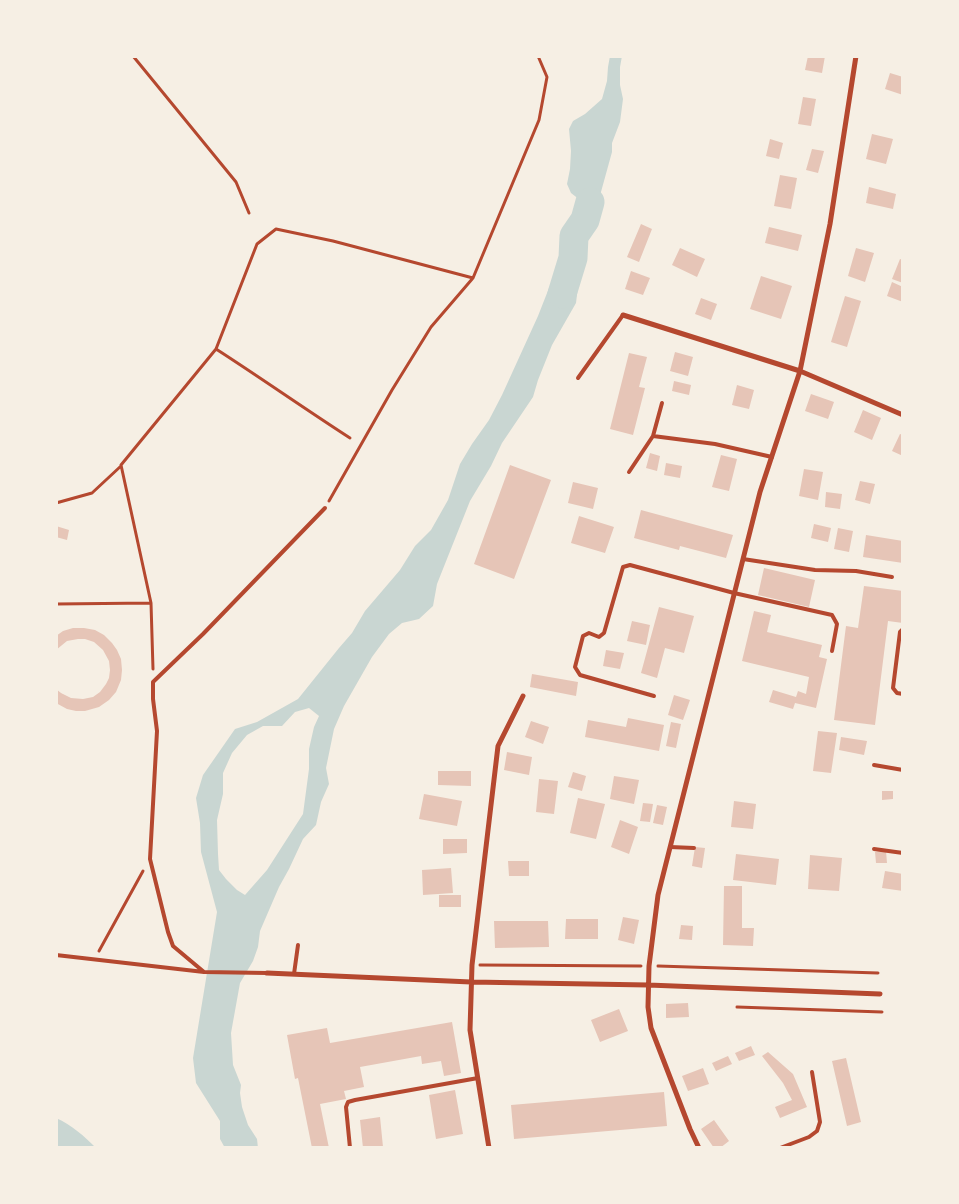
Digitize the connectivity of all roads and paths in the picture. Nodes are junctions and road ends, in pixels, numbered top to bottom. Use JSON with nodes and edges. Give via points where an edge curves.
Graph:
{"nodes":[{"id":1,"x":133,"y":56,"type":"edge"},
{"id":2,"x":538,"y":56,"type":"edge"},
{"id":3,"x":856,"y":56,"type":"edge"},
{"id":4,"x":249,"y":213,"type":"dead end"},
{"id":5,"x":473,"y":278,"type":"junction"},
{"id":6,"x":623,"y":315,"type":"joint"},
{"id":7,"x":216,"y":349,"type":"junction"},
{"id":8,"x":800,"y":371,"type":"junction"},
{"id":9,"x":578,"y":378,"type":"dead end"},
{"id":10,"x":662,"y":403,"type":"dead end"},
{"id":11,"x":903,"y":414,"type":"edge"},
{"id":12,"x":653,"y":436,"type":"junction"},
{"id":13,"x":350,"y":438,"type":"dead end"},
{"id":14,"x":772,"y":457,"type":"junction"},
{"id":15,"x":121,"y":465,"type":"junction"},
{"id":16,"x":629,"y":472,"type":"dead end"},
{"id":17,"x":56,"y":503,"type":"edge"},
{"id":18,"x":325,"y":508,"type":"joint"},
{"id":19,"x":743,"y":558,"type":"junction"},
{"id":20,"x":892,"y":577,"type":"dead end"},
{"id":21,"x":734,"y":593,"type":"junction"},
{"id":22,"x":151,"y":603,"type":"junction"},
{"id":23,"x":56,"y":604,"type":"edge"},
{"id":24,"x":903,"y":630,"type":"edge"},
{"id":25,"x":832,"y":651,"type":"dead end"},
{"id":26,"x":153,"y":682,"type":"junction"},
{"id":27,"x":903,"y":694,"type":"edge"},
{"id":28,"x":523,"y":696,"type":"dead end"},
{"id":29,"x":654,"y":696,"type":"dead end"},
{"id":30,"x":874,"y":765,"type":"dead end"},
{"id":31,"x":903,"y":770,"type":"edge"},
{"id":32,"x":670,"y":846,"type":"junction"},
{"id":33,"x":694,"y":848,"type":"dead end"},
{"id":34,"x":874,"y":849,"type":"dead end"},
{"id":35,"x":903,"y":853,"type":"edge"},
{"id":36,"x":150,"y":859,"type":"junction"},
{"id":37,"x":298,"y":945,"type":"dead end"},
{"id":38,"x":56,"y":955,"type":"edge"},
{"id":39,"x":95,"y":959,"type":"junction"},
{"id":40,"x":472,"y":965,"type":"junction"},
{"id":41,"x":649,"y":966,"type":"junction"},
{"id":42,"x":204,"y":972,"type":"junction"},
{"id":43,"x":267,"y":973,"type":"joint"},
{"id":44,"x":878,"y":973,"type":"dead end"},
{"id":45,"x":294,"y":974,"type":"junction"},
{"id":46,"x":471,"y":982,"type":"junction"},
{"id":47,"x":648,"y":985,"type":"junction"},
{"id":48,"x":880,"y":994,"type":"dead end"},
{"id":49,"x":737,"y":1007,"type":"dead end"},
{"id":50,"x":882,"y":1012,"type":"dead end"},
{"id":51,"x":812,"y":1072,"type":"dead end"},
{"id":52,"x":478,"y":1078,"type":"junction"},
{"id":53,"x":350,"y":1148,"type":"edge"},
{"id":54,"x":489,"y":1148,"type":"edge"},
{"id":55,"x":698,"y":1148,"type":"edge"},
{"id":56,"x":780,"y":1148,"type":"edge"}],
"edges":[{"from":1,"to":4,"type":"path","via":[[236,182]]},
{"from":2,"to":5,"type":"path","via":[[547,77],[539,120]]},
{"from":3,"to":8,"type":"street","via":[[830,224]]},
{"from":5,"to":7,"type":"path","via":[[276,229],[256,244]]},
{"from":5,"to":18,"type":"path","via":[[431,327]]},
{"from":6,"to":8,"type":"street"},
{"from":6,"to":9,"type":"lane"},
{"from":7,"to":13,"type":"path"},
{"from":7,"to":15,"type":"path"},
{"from":8,"to":11,"type":"street"},
{"from":8,"to":14,"type":"street"},
{"from":10,"to":12,"type":"lane"},
{"from":12,"to":14,"type":"lane","via":[[715,444]]},
{"from":12,"to":16,"type":"lane"},
{"from":14,"to":19,"type":"street"},
{"from":15,"to":17,"type":"path","via":[[92,493]]},
{"from":15,"to":22,"type":"path"},
{"from":18,"to":26,"type":"lane"},
{"from":19,"to":20,"type":"lane","via":[[815,570],[856,571]]},
{"from":19,"to":21,"type":"street"},
{"from":21,"to":25,"type":"lane","via":[[832,615],[837,624]]},
{"from":21,"to":29,"type":"lane","via":[[630,565],[622,567],[604,633],[599,637],[590,633],[583,636],[575,667],[580,675]]},
{"from":21,"to":32,"type":"street"},
{"from":22,"to":23,"type":"path"},
{"from":22,"to":26,"type":"path"},
{"from":24,"to":27,"type":"lane","via":[[900,632],[893,688]]},
{"from":26,"to":36,"type":"lane","via":[[157,731]]},
{"from":28,"to":40,"type":"street","via":[[498,746]]},
{"from":30,"to":31,"type":"lane"},
{"from":32,"to":33,"type":"lane"},
{"from":32,"to":41,"type":"street","via":[[658,895]]},
{"from":34,"to":35,"type":"lane"},
{"from":36,"to":39,"type":"path"},
{"from":36,"to":42,"type":"lane","via":[[173,946]]},
{"from":37,"to":45,"type":"lane"},
{"from":38,"to":39,"type":"lane"},
{"from":39,"to":42,"type":"lane"},
{"from":40,"to":41,"type":"path"},
{"from":40,"to":46,"type":"street"},
{"from":41,"to":44,"type":"path"},
{"from":41,"to":47,"type":"street"},
{"from":42,"to":43,"type":"lane"},
{"from":43,"to":45,"type":"street"},
{"from":45,"to":46,"type":"street"},
{"from":46,"to":47,"type":"street"},
{"from":46,"to":52,"type":"street","via":[[470,1030]]},
{"from":47,"to":48,"type":"street"},
{"from":47,"to":55,"type":"street","via":[[651,1028]]},
{"from":49,"to":50,"type":"path"},
{"from":51,"to":56,"type":"lane","via":[[820,1122],[817,1131]]},
{"from":52,"to":53,"type":"lane","via":[[348,1102]]},
{"from":52,"to":54,"type":"street"}]}
